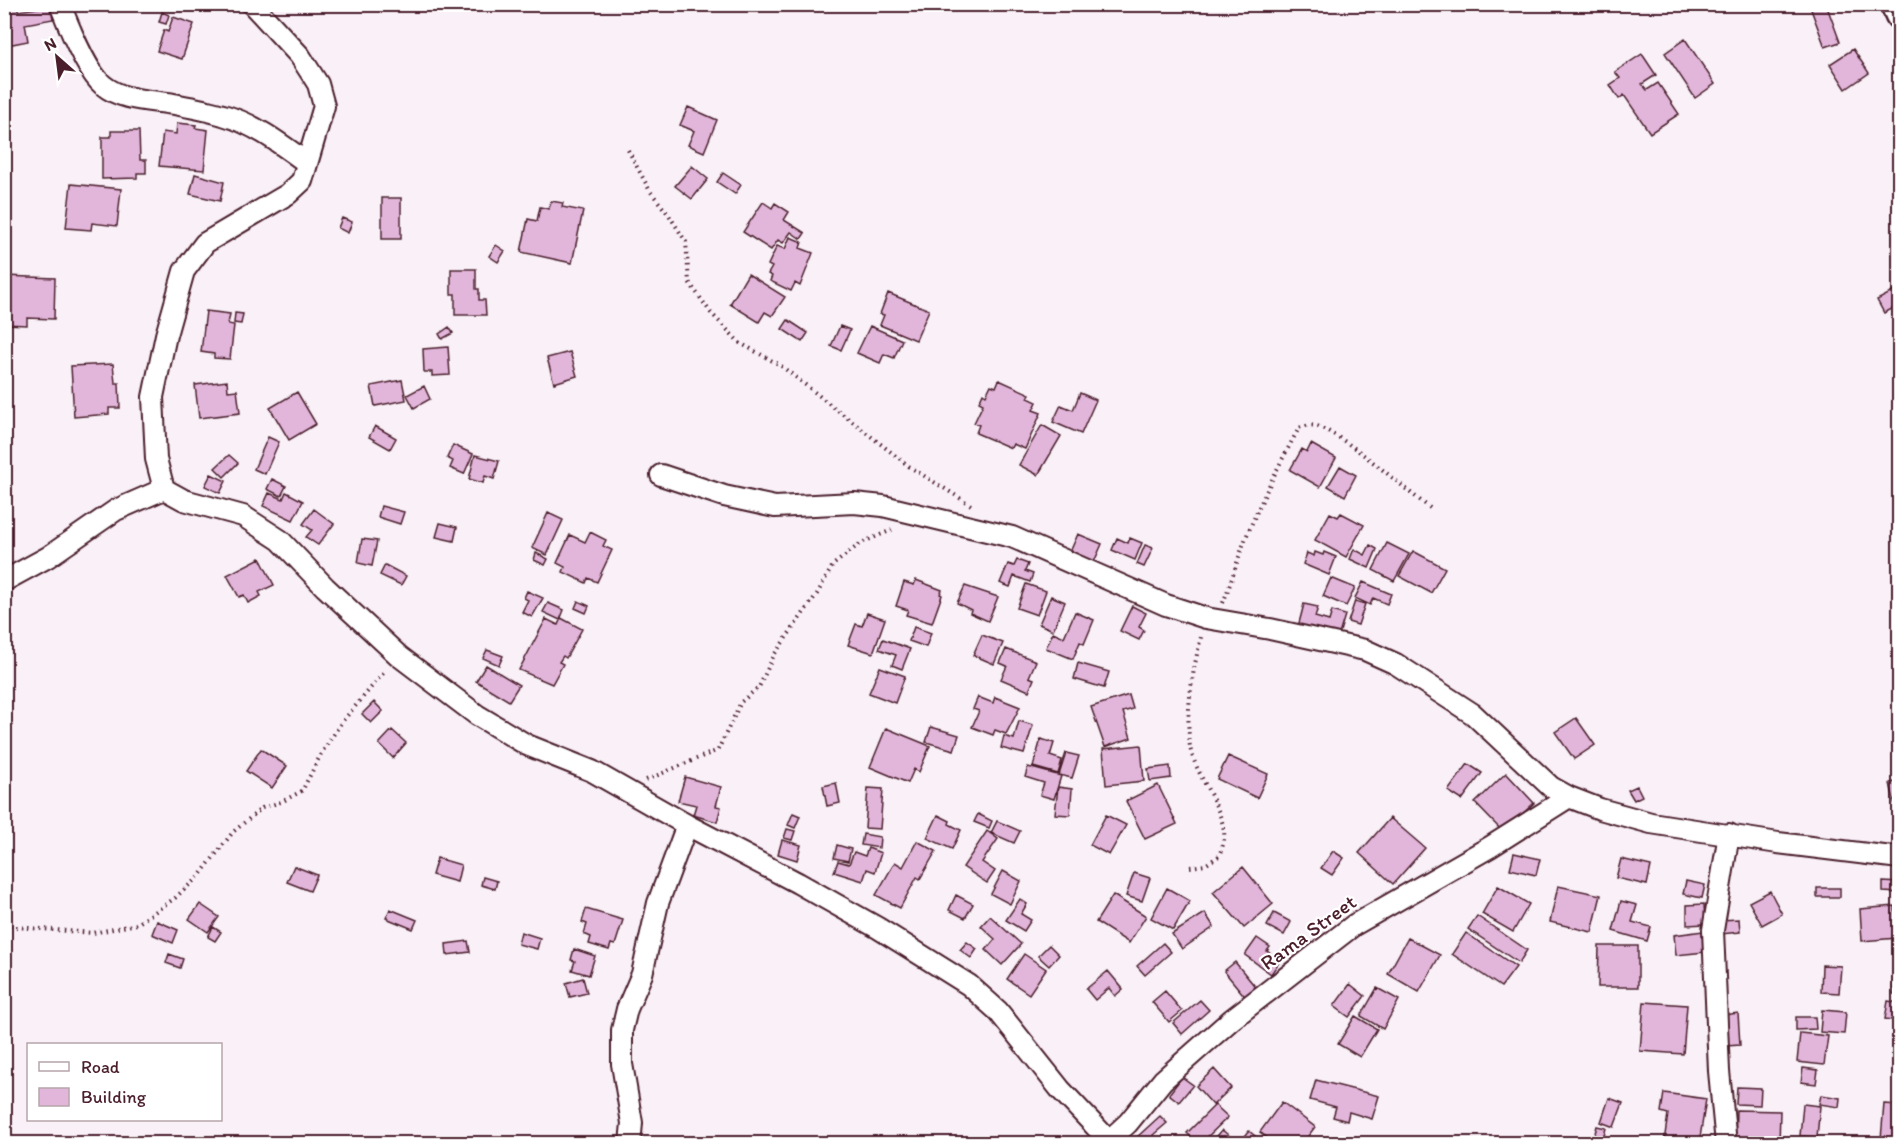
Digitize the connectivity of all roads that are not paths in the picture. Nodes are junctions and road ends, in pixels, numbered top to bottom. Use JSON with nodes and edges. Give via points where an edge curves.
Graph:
{"nodes":[{"id":1,"x":60,"y":4,"type":"edge"},
{"id":2,"x":252,"y":4,"type":"edge"},
{"id":3,"x":1895,"y":4,"type":"edge"},
{"id":4,"x":1899,"y":15,"type":"edge"},
{"id":5,"x":307,"y":163,"type":"junction"},
{"id":6,"x":661,"y":475,"type":"dead end"},
{"id":7,"x":164,"y":489,"type":"junction"},
{"id":8,"x":4,"y":581,"type":"edge"},
{"id":9,"x":1569,"y":797,"type":"junction"},
{"id":10,"x":687,"y":825,"type":"junction"},
{"id":11,"x":1729,"y":834,"type":"junction"},
{"id":12,"x":1899,"y":858,"type":"edge"},
{"id":13,"x":1109,"y":1142,"type":"edge"},
{"id":14,"x":630,"y":1143,"type":"edge"},
{"id":15,"x":1726,"y":1143,"type":"edge"}],
"edges":[{"from":1,"to":5,"type":"street","via":[[95,77],[104,86],[120,95],[225,115],[261,131]]},
{"from":2,"to":5,"type":"street","via":[[300,56],[318,84],[324,106]]},
{"from":3,"to":4,"type":"main road"},
{"from":5,"to":7,"type":"street","via":[[302,181],[288,194],[205,243],[184,271],[153,397],[156,459]]},
{"from":6,"to":9,"type":"street","via":[[724,496],[775,507],[854,503],[883,506],[1012,537],[1166,605],[1210,619],[1365,650],[1396,664],[1473,714],[1551,787]]},
{"from":7,"to":8,"type":"street","via":[[116,510],[48,557]]},
{"from":7,"to":10,"type":"street","via":[[184,500],[243,516],[280,540],[399,656],[477,714],[526,744],[592,771]]},
{"from":9,"to":11,"type":"street","via":[[1651,823]]},
{"from":9,"to":13,"type":"street","name":"Rama Street","via":[[1345,932],[1231,1020],[1172,1072]]},
{"from":10,"to":13,"type":"street","via":[[878,928],[969,984],[998,1011],[1060,1089]]},
{"from":10,"to":14,"type":"street","via":[[658,903],[642,974],[622,1030],[622,1064],[632,1123]]},
{"from":11,"to":12,"type":"street"},
{"from":11,"to":15,"type":"street","via":[[1713,930]]}]}
